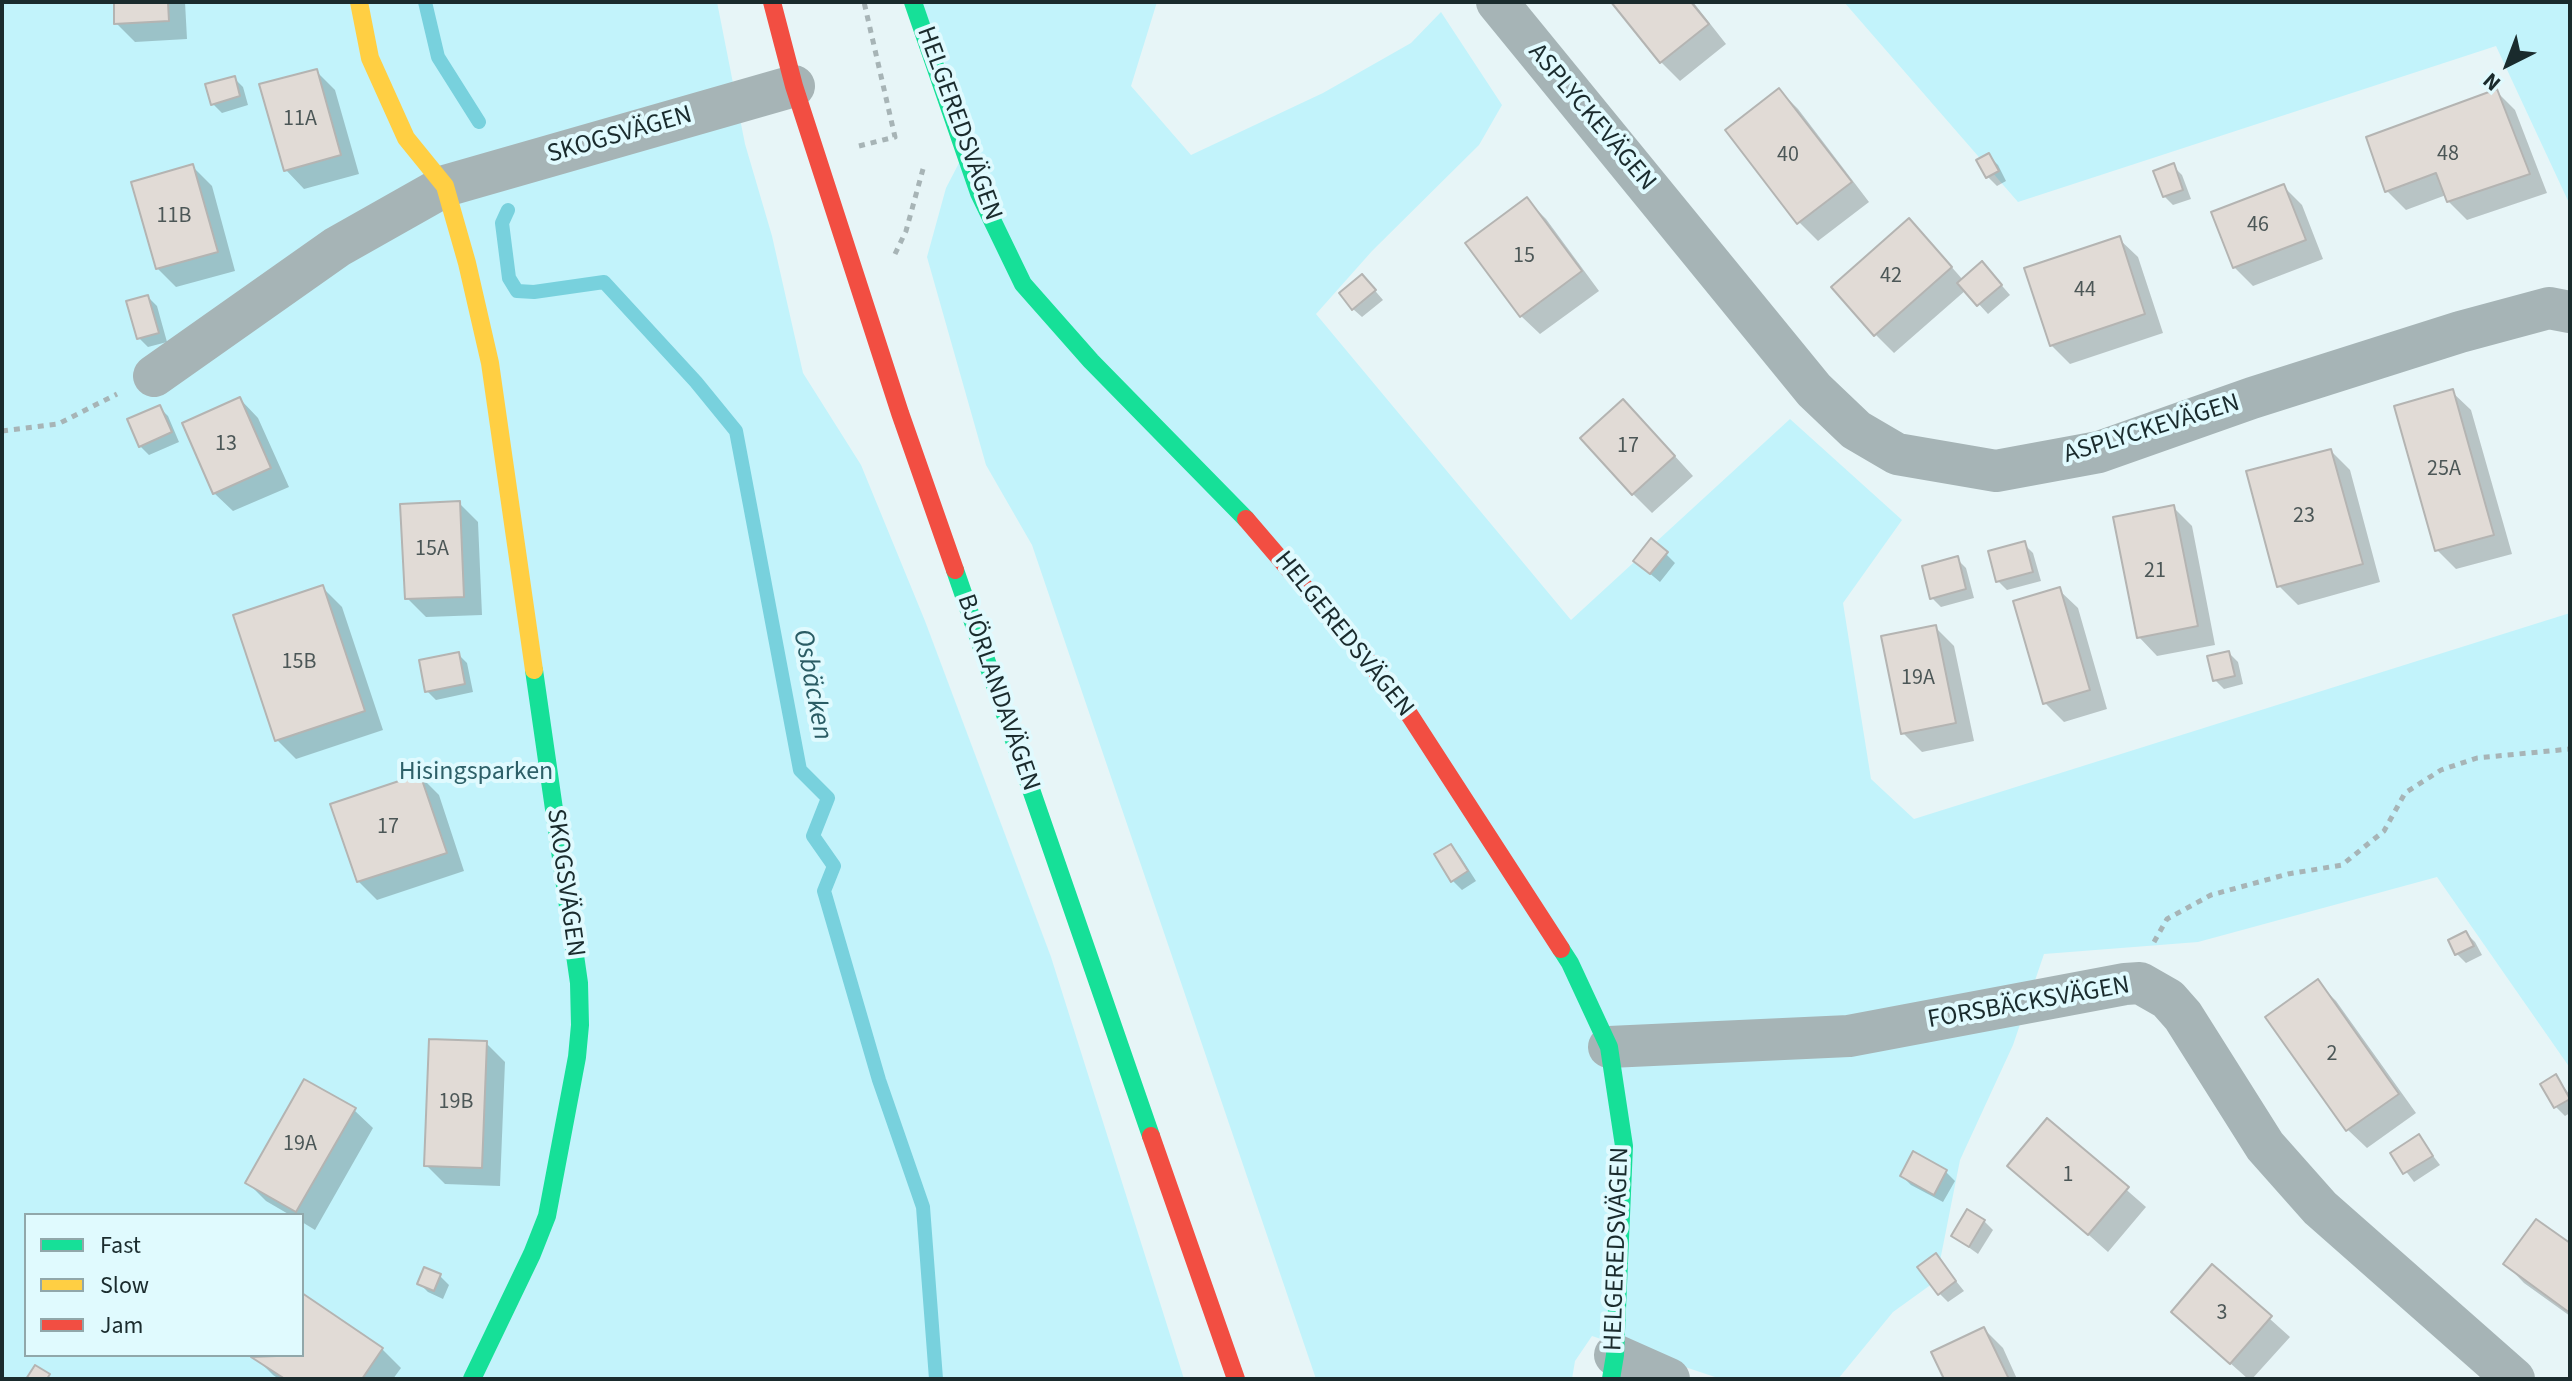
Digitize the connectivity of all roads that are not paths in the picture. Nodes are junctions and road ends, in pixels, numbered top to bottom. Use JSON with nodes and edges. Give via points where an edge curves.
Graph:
{"nodes":[{"id":1,"x":359,"y":2,"type":"edge"},
{"id":2,"x":772,"y":2,"type":"edge"},
{"id":3,"x":913,"y":2,"type":"edge"},
{"id":4,"x":1497,"y":2,"type":"edge"},
{"id":5,"x":794,"y":86,"type":"junction"},
{"id":6,"x":445,"y":186,"type":"junction"},
{"id":7,"x":2570,"y":312,"type":"edge"},
{"id":8,"x":154,"y":376,"type":"road end"},
{"id":9,"x":1609,"y":1047,"type":"junction"},
{"id":10,"x":1613,"y":1367,"type":"edge"},
{"id":11,"x":472,"y":1379,"type":"edge"},
{"id":12,"x":1236,"y":1379,"type":"edge"},
{"id":13,"x":1669,"y":1379,"type":"edge"},
{"id":14,"x":2514,"y":1379,"type":"edge"}],
"edges":[{"from":1,"to":6,"type":"street","name":"SKOGSVÄGEN","via":[[370,58],[406,138]]},
{"from":2,"to":5,"type":"street","name":"BJÖRLANDAVÄGEN"},
{"from":3,"to":9,"type":"street","name":"HELGEREDSVÄGEN","via":[[979,193],[1023,284],[1258,531],[1396,694],[1570,963]]},
{"from":4,"to":7,"type":"street","name":"ASPLYCKEVÄGEN","via":[[1814,390],[1856,430],[1897,454],[1996,471],[2099,452],[2460,332],[2549,308]]},
{"from":5,"to":6,"type":"street","name":"SKOGSVÄGEN"},
{"from":5,"to":12,"type":"street","name":"BJÖRLANDAVÄGEN","via":[[959,585]]},
{"from":6,"to":8,"type":"street","name":"SKOGSVÄGEN","via":[[337,247]]},
{"from":6,"to":11,"type":"street","name":"SKOGSVÄGEN","via":[[490,363],[579,983],[580,1025],[547,1216]]},
{"from":9,"to":10,"type":"street","name":"HELGEREDSVÄGEN","via":[[1624,1146]]},
{"from":9,"to":14,"type":"street","name":"FORSBÄCKSVÄGEN","via":[[1849,1036],[2140,983],[2168,999],[2183,1016],[2265,1146],[2320,1208]]},
{"from":10,"to":13,"type":"street"}]}
